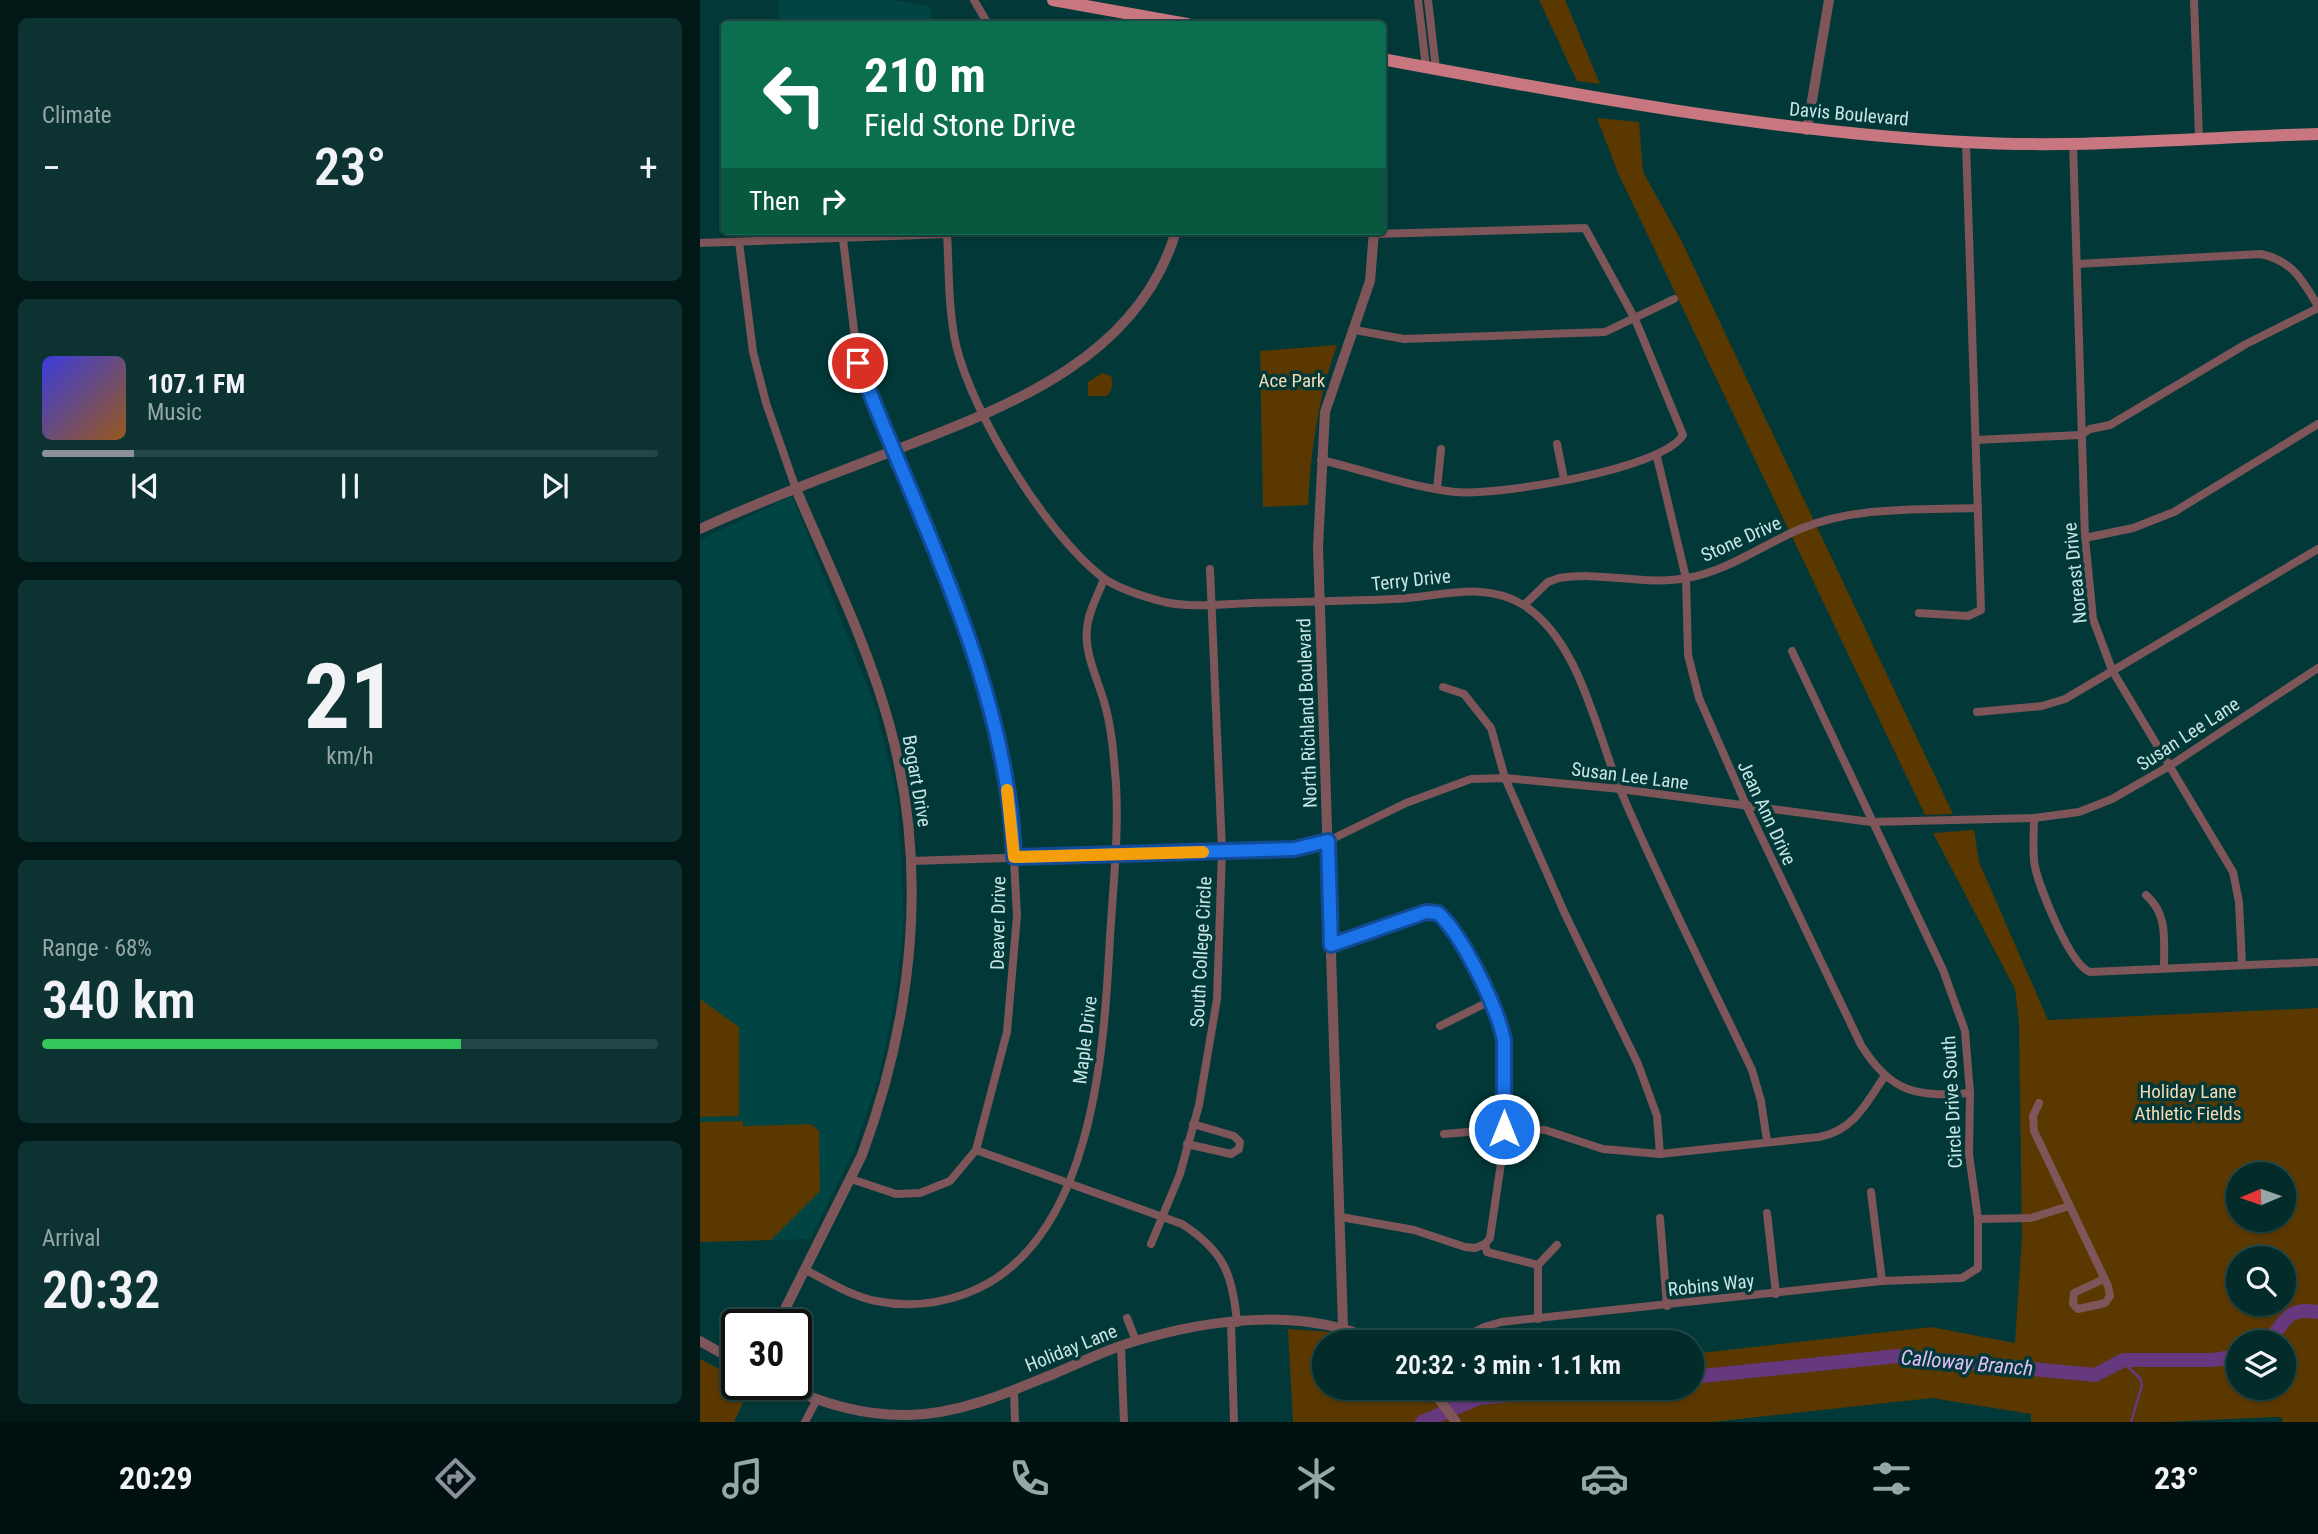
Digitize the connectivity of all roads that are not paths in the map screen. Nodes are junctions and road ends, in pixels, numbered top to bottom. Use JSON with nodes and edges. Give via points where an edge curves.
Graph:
{"nodes":[{"id":1,"x":974,"y":0,"type":"edge"},
{"id":2,"x":1053,"y":0,"type":"edge"},
{"id":3,"x":1418,"y":0,"type":"edge"},
{"id":4,"x":1428,"y":0,"type":"edge"},
{"id":5,"x":1829,"y":0,"type":"edge"},
{"id":6,"x":2194,"y":0,"type":"edge"},
{"id":7,"x":986,"y":21,"type":"edge"},
{"id":8,"x":1170,"y":21,"type":"edge"},
{"id":9,"x":1386,"y":61,"type":"edge"},
{"id":10,"x":1431,"y":68,"type":"junction"},
{"id":11,"x":1807,"y":130,"type":"junction"},
{"id":12,"x":2318,"y":134,"type":"edge"},
{"id":13,"x":2199,"y":137,"type":"junction"},
{"id":14,"x":1966,"y":142,"type":"junction"},
{"id":15,"x":2073,"y":142,"type":"junction"},
{"id":16,"x":1386,"y":232,"type":"edge"},
{"id":17,"x":902,"y":235,"type":"edge"},
{"id":18,"x":947,"y":235,"type":"edge"},
{"id":19,"x":1175,"y":235,"type":"edge"},
{"id":20,"x":1374,"y":235,"type":"edge"},
{"id":21,"x":843,"y":239,"type":"junction"},
{"id":22,"x":739,"y":242,"type":"junction"},
{"id":23,"x":700,"y":243,"type":"edge"},
{"id":24,"x":2077,"y":264,"type":"junction"},
{"id":25,"x":1674,"y":299,"type":"dead end"},
{"id":26,"x":2318,"y":307,"type":"edge"},
{"id":27,"x":1635,"y":319,"type":"junction"},
{"id":28,"x":1355,"y":330,"type":"junction"},
{"id":29,"x":985,"y":415,"type":"junction"},
{"id":30,"x":2318,"y":424,"type":"edge"},
{"id":31,"x":2081,"y":435,"type":"junction"},
{"id":32,"x":1976,"y":440,"type":"junction"},
{"id":33,"x":1557,"y":444,"type":"dead end"},
{"id":34,"x":1441,"y":449,"type":"dead end"},
{"id":35,"x":892,"y":452,"type":"junction"},
{"id":36,"x":1657,"y":457,"type":"junction"},
{"id":37,"x":1321,"y":460,"type":"junction"},
{"id":38,"x":1564,"y":479,"type":"junction"},
{"id":39,"x":796,"y":489,"type":"junction"},
{"id":40,"x":1437,"y":489,"type":"junction"},
{"id":41,"x":1978,"y":508,"type":"junction"},
{"id":42,"x":700,"y":529,"type":"edge"},
{"id":43,"x":2085,"y":538,"type":"junction"},
{"id":44,"x":2318,"y":549,"type":"edge"},
{"id":45,"x":1210,"y":569,"type":"dead end"},
{"id":46,"x":1686,"y":578,"type":"junction"},
{"id":47,"x":1104,"y":579,"type":"junction"},
{"id":48,"x":1321,"y":602,"type":"junction"},
{"id":49,"x":1211,"y":604,"type":"junction"},
{"id":50,"x":1524,"y":605,"type":"junction"},
{"id":51,"x":1919,"y":613,"type":"dead end"},
{"id":52,"x":1793,"y":651,"type":"dead end"},
{"id":53,"x":2318,"y":668,"type":"edge"},
{"id":54,"x":2112,"y":670,"type":"junction"},
{"id":55,"x":1443,"y":687,"type":"dead end"},
{"id":56,"x":1976,"y":712,"type":"dead end"},
{"id":57,"x":2171,"y":765,"type":"junction"},
{"id":58,"x":1505,"y":778,"type":"junction"},
{"id":59,"x":1620,"y":789,"type":"junction"},
{"id":60,"x":1747,"y":807,"type":"junction"},
{"id":61,"x":2034,"y":818,"type":"junction"},
{"id":62,"x":1871,"y":822,"type":"junction"},
{"id":63,"x":1328,"y":841,"type":"junction"},
{"id":64,"x":1222,"y":851,"type":"junction"},
{"id":65,"x":1115,"y":855,"type":"junction"},
{"id":66,"x":1014,"y":857,"type":"junction"},
{"id":67,"x":910,"y":861,"type":"junction"},
{"id":68,"x":2146,"y":895,"type":"dead end"},
{"id":69,"x":1331,"y":945,"type":"junction"},
{"id":70,"x":2318,"y":962,"type":"edge"},
{"id":71,"x":2242,"y":964,"type":"junction"},
{"id":72,"x":2164,"y":967,"type":"junction"},
{"id":73,"x":1490,"y":1001,"type":"junction"},
{"id":74,"x":1440,"y":1026,"type":"dead end"},
{"id":75,"x":1884,"y":1077,"type":"junction"},
{"id":76,"x":1970,"y":1093,"type":"junction"},
{"id":77,"x":2039,"y":1102,"type":"dead end"},
{"id":78,"x":1193,"y":1124,"type":"junction"},
{"id":79,"x":1504,"y":1129,"type":"junction"},
{"id":80,"x":1444,"y":1134,"type":"dead end"},
{"id":81,"x":1767,"y":1141,"type":"junction"},
{"id":82,"x":1187,"y":1144,"type":"junction"},
{"id":83,"x":976,"y":1150,"type":"junction"},
{"id":84,"x":1660,"y":1154,"type":"junction"},
{"id":85,"x":851,"y":1179,"type":"junction"},
{"id":86,"x":1067,"y":1183,"type":"junction"},
{"id":87,"x":1871,"y":1192,"type":"dead end"},
{"id":88,"x":2069,"y":1206,"type":"junction"},
{"id":89,"x":1767,"y":1213,"type":"dead end"},
{"id":90,"x":1341,"y":1217,"type":"junction"},
{"id":91,"x":1164,"y":1218,"type":"junction"},
{"id":92,"x":1660,"y":1218,"type":"dead end"},
{"id":93,"x":1978,"y":1219,"type":"junction"},
{"id":94,"x":1151,"y":1244,"type":"dead end"},
{"id":95,"x":1485,"y":1244,"type":"junction"},
{"id":96,"x":1556,"y":1245,"type":"dead end"},
{"id":97,"x":1538,"y":1265,"type":"junction"},
{"id":98,"x":804,"y":1269,"type":"junction"},
{"id":99,"x":1974,"y":1272,"type":"joint"},
{"id":100,"x":2104,"y":1279,"type":"junction"},
{"id":101,"x":1882,"y":1281,"type":"junction"},
{"id":102,"x":1776,"y":1294,"type":"junction"},
{"id":103,"x":1667,"y":1306,"type":"junction"},
{"id":104,"x":785,"y":1309,"type":"edge"},
{"id":105,"x":1127,"y":1318,"type":"dead end"},
{"id":106,"x":1538,"y":1319,"type":"junction"},
{"id":107,"x":1234,"y":1323,"type":"junction"},
{"id":108,"x":1343,"y":1327,"type":"junction"},
{"id":109,"x":1350,"y":1330,"type":"edge"},
{"id":110,"x":1478,"y":1330,"type":"edge"},
{"id":111,"x":700,"y":1341,"type":"edge"},
{"id":112,"x":1136,"y":1341,"type":"junction"},
{"id":113,"x":1121,"y":1346,"type":"junction"},
{"id":114,"x":721,"y":1353,"type":"edge"},
{"id":115,"x":1014,"y":1390,"type":"junction"},
{"id":116,"x":812,"y":1399,"type":"edge"},
{"id":117,"x":1440,"y":1400,"type":"edge"},
{"id":118,"x":816,"y":1401,"type":"junction"},
{"id":119,"x":911,"y":1419,"type":"edge"},
{"id":120,"x":806,"y":1422,"type":"edge"},
{"id":121,"x":1015,"y":1422,"type":"edge"},
{"id":122,"x":1124,"y":1422,"type":"edge"},
{"id":123,"x":1234,"y":1422,"type":"edge"},
{"id":124,"x":1456,"y":1422,"type":"edge"}],
"edges":[{"from":1,"to":7,"type":"street"},
{"from":2,"to":8,"type":"main road"},
{"from":3,"to":10,"type":"street"},
{"from":4,"to":10,"type":"street"},
{"from":5,"to":11,"type":"street"},
{"from":6,"to":13,"type":"street"},
{"from":9,"to":10,"type":"main road","name":"Davis Boulevard"},
{"from":10,"to":11,"type":"main road","name":"Davis Boulevard"},
{"from":11,"to":14,"type":"main road","name":"Davis Boulevard"},
{"from":12,"to":13,"type":"main road","name":"Davis Boulevard"},
{"from":13,"to":15,"type":"main road","name":"Davis Boulevard"},
{"from":14,"to":15,"type":"main road","name":"Davis Boulevard"},
{"from":14,"to":32,"type":"street"},
{"from":15,"to":24,"type":"street","name":"Noreast Drive"},
{"from":16,"to":27,"type":"street","via":[[1585,228]]},
{"from":17,"to":21,"type":"street"},
{"from":18,"to":29,"type":"street","name":"Terry Drive","via":[[957,346]]},
{"from":19,"to":29,"type":"street","via":[[1166,260],[1142,299],[1102,345],[1053,382]]},
{"from":20,"to":28,"type":"street","name":"North Richland Boulevard","via":[[1370,281]]},
{"from":21,"to":22,"type":"street"},
{"from":21,"to":35,"type":"street","name":"Deaver Drive","via":[[858,363]]},
{"from":22,"to":23,"type":"street"},
{"from":22,"to":39,"type":"street","name":"Bogart Drive","via":[[753,352]]},
{"from":24,"to":26,"type":"street","via":[[2262,254],[2297,271]]},
{"from":24,"to":31,"type":"street","name":"Noreast Drive"},
{"from":25,"to":27,"type":"street"},
{"from":26,"to":31,"type":"street","via":[[2289,319],[2110,425]]},
{"from":27,"to":28,"type":"street","via":[[1605,332],[1542,335],[1404,339]]},
{"from":27,"to":36,"type":"street","via":[[1683,435]]},
{"from":28,"to":37,"type":"street","name":"North Richland Boulevard","via":[[1325,412]]},
{"from":29,"to":35,"type":"street"},
{"from":29,"to":47,"type":"street","name":"Terry Drive","via":[[1042,510]]},
{"from":30,"to":43,"type":"street","via":[[2174,512],[2133,528]]},
{"from":31,"to":32,"type":"street"},
{"from":31,"to":43,"type":"street","name":"Noreast Drive"},
{"from":32,"to":41,"type":"street"},
{"from":33,"to":38,"type":"street"},
{"from":34,"to":40,"type":"street"},
{"from":35,"to":39,"type":"street"},
{"from":35,"to":66,"type":"street","name":"Deaver Drive","via":[[963,623],[997,732]]},
{"from":36,"to":38,"type":"street"},
{"from":36,"to":46,"type":"street","name":"Jean Ann Drive"},
{"from":37,"to":40,"type":"street"},
{"from":37,"to":48,"type":"street","name":"North Richland Boulevard"},
{"from":38,"to":40,"type":"street","via":[[1491,491]]},
{"from":39,"to":42,"type":"street"},
{"from":39,"to":67,"type":"street","name":"Bogart Drive","via":[[874,676],[890,726],[905,797]]},
{"from":41,"to":46,"type":"street","name":"Stone Drive","via":[[1846,514]]},
{"from":41,"to":51,"type":"street","via":[[1981,603],[1977,614]]},
{"from":43,"to":54,"type":"street","name":"Noreast Drive","via":[[2093,619]]},
{"from":44,"to":54,"type":"street"},
{"from":45,"to":49,"type":"street","name":"South College Circle"},
{"from":46,"to":50,"type":"street","name":"Stone Drive","via":[[1559,578],[1539,589]]},
{"from":46,"to":60,"type":"street","name":"Jean Ann Drive","via":[[1691,673],[1709,726]]},
{"from":47,"to":49,"type":"street","name":"Terry Drive","via":[[1168,603]]},
{"from":47,"to":65,"type":"street","name":"Maple Drive","via":[[1086,632],[1107,709],[1116,785]]},
{"from":48,"to":49,"type":"street","name":"Terry Drive"},
{"from":48,"to":50,"type":"street","name":"Terry Drive","via":[[1468,590]]},
{"from":48,"to":63,"type":"street","name":"North Richland Boulevard"},
{"from":49,"to":64,"type":"street","name":"South College Circle"},
{"from":50,"to":59,"type":"street","name":"Terry Drive","via":[[1543,621],[1574,666]]},
{"from":52,"to":62,"type":"street","name":"Circle Drive South"},
{"from":53,"to":57,"type":"street","name":"Susan Lee Lane"},
{"from":54,"to":56,"type":"street","via":[[2055,703]]},
{"from":54,"to":57,"type":"street","name":"Noreast Drive"},
{"from":55,"to":58,"type":"street","via":[[1464,694],[1479,710],[1490,728]]},
{"from":57,"to":61,"type":"street","name":"Susan Lee Lane","via":[[2099,805]]},
{"from":57,"to":71,"type":"street","name":"Noreast Drive","via":[[2233,872]]},
{"from":58,"to":59,"type":"street","name":"Susan Lee Lane"},
{"from":58,"to":63,"type":"street","name":"Susan Lee Lane","via":[[1454,784]]},
{"from":58,"to":84,"type":"street","via":[[1638,1064],[1657,1116]]},
{"from":59,"to":60,"type":"street","name":"Susan Lee Lane"},
{"from":59,"to":81,"type":"street","name":"Terry Drive","via":[[1752,1070]]},
{"from":60,"to":62,"type":"street","name":"Susan Lee Lane"},
{"from":60,"to":75,"type":"street","name":"Jean Ann Drive","via":[[1861,1045]]},
{"from":61,"to":62,"type":"street","name":"Susan Lee Lane"},
{"from":61,"to":72,"type":"street","via":[[2038,880],[2080,967],[2090,972]]},
{"from":62,"to":76,"type":"street","name":"Circle Drive South","via":[[1955,998],[1965,1031]]},
{"from":63,"to":64,"type":"street","name":"Susan Lee Lane","via":[[1294,849]]},
{"from":63,"to":69,"type":"street","name":"North Richland Boulevard"},
{"from":64,"to":65,"type":"street","name":"Susan Lee Lane"},
{"from":64,"to":78,"type":"street","name":"South College Circle","via":[[1213,1037]]},
{"from":65,"to":66,"type":"street","name":"Susan Lee Lane"},
{"from":65,"to":86,"type":"street","name":"Maple Drive","via":[[1102,1056],[1093,1104]]},
{"from":66,"to":67,"type":"street","name":"Susan Lee Lane"},
{"from":66,"to":83,"type":"street","name":"Deaver Drive","via":[[1016,945],[1007,1032]]},
{"from":67,"to":85,"type":"street","name":"Bogart Drive","via":[[911,937],[903,1009],[884,1091]]},
{"from":68,"to":72,"type":"street","via":[[2162,919]]},
{"from":69,"to":73,"type":"street","via":[[1410,916],[1438,913],[1459,940]]},
{"from":69,"to":90,"type":"street","name":"North Richland Boulevard"},
{"from":70,"to":71,"type":"street"},
{"from":71,"to":72,"type":"street"},
{"from":73,"to":74,"type":"street"},
{"from":73,"to":79,"type":"street","via":[[1497,1010],[1504,1040]]},
{"from":75,"to":76,"type":"street","via":[[1929,1095]]},
{"from":75,"to":81,"type":"street","via":[[1856,1119],[1841,1131]]},
{"from":76,"to":93,"type":"street","name":"Circle Drive South","via":[[1969,1154]]},
{"from":77,"to":88,"type":"street","via":[[2032,1116],[2034,1131]]},
{"from":78,"to":82,"type":"street","name":"South College Circle"},
{"from":78,"to":82,"type":"street","via":[[1234,1136],[1239,1149],[1231,1154]]},
{"from":79,"to":80,"type":"street"},
{"from":79,"to":84,"type":"street","via":[[1545,1130],[1603,1149]]},
{"from":79,"to":95,"type":"street","via":[[1490,1238]]},
{"from":81,"to":84,"type":"street"},
{"from":82,"to":91,"type":"street","name":"South College Circle"},
{"from":83,"to":85,"type":"street","name":"Deaver Drive","via":[[950,1181],[920,1193],[895,1194]]},
{"from":83,"to":86,"type":"street"},
{"from":85,"to":98,"type":"street","name":"Bogart Drive"},
{"from":86,"to":91,"type":"street"},
{"from":86,"to":98,"type":"street","name":"Maple Drive","via":[[1056,1209],[1026,1253],[994,1281],[954,1298],[904,1304],[877,1301]]},
{"from":87,"to":101,"type":"street"},
{"from":88,"to":93,"type":"street","via":[[2045,1216]]},
{"from":88,"to":100,"type":"street"},
{"from":89,"to":102,"type":"street"},
{"from":90,"to":95,"type":"street","via":[[1414,1230],[1465,1247]]},
{"from":90,"to":108,"type":"street","name":"North Richland Boulevard"},
{"from":91,"to":94,"type":"street","name":"South College Circle"},
{"from":91,"to":107,"type":"street","via":[[1182,1224],[1212,1248],[1232,1280]]},
{"from":92,"to":103,"type":"street"},
{"from":93,"to":99,"type":"street","name":"Circle Drive South","via":[[1978,1268]]},
{"from":95,"to":97,"type":"street","via":[[1494,1256]]},
{"from":96,"to":97,"type":"street"},
{"from":97,"to":106,"type":"street"},
{"from":98,"to":104,"type":"street","name":"Bogart Drive"},
{"from":99,"to":101,"type":"street","name":"Robins Way","via":[[1962,1278]]},
{"from":100,"to":100,"type":"street","via":[[2074,1293],[2073,1304],[2078,1309],[2105,1303],[2110,1296]]},
{"from":101,"to":102,"type":"street","name":"Robins Way"},
{"from":102,"to":103,"type":"street","name":"Robins Way"},
{"from":103,"to":106,"type":"street","name":"Robins Way"},
{"from":105,"to":112,"type":"street"},
{"from":106,"to":110,"type":"street","name":"Robins Way"},
{"from":107,"to":108,"type":"street","name":"Holiday Lane","via":[[1301,1321]]},
{"from":107,"to":112,"type":"street","name":"Holiday Lane"},
{"from":107,"to":123,"type":"street"},
{"from":108,"to":109,"type":"street","name":"Holiday Lane"},
{"from":111,"to":114,"type":"street"},
{"from":112,"to":113,"type":"street","name":"Holiday Lane"},
{"from":113,"to":115,"type":"street","name":"Holiday Lane"},
{"from":113,"to":122,"type":"street"},
{"from":115,"to":119,"type":"street","name":"Holiday Lane"},
{"from":115,"to":121,"type":"street"},
{"from":116,"to":118,"type":"street","name":"Holiday Lane"},
{"from":117,"to":124,"type":"street"},
{"from":118,"to":119,"type":"street","name":"Holiday Lane"},
{"from":118,"to":120,"type":"street"}]}
